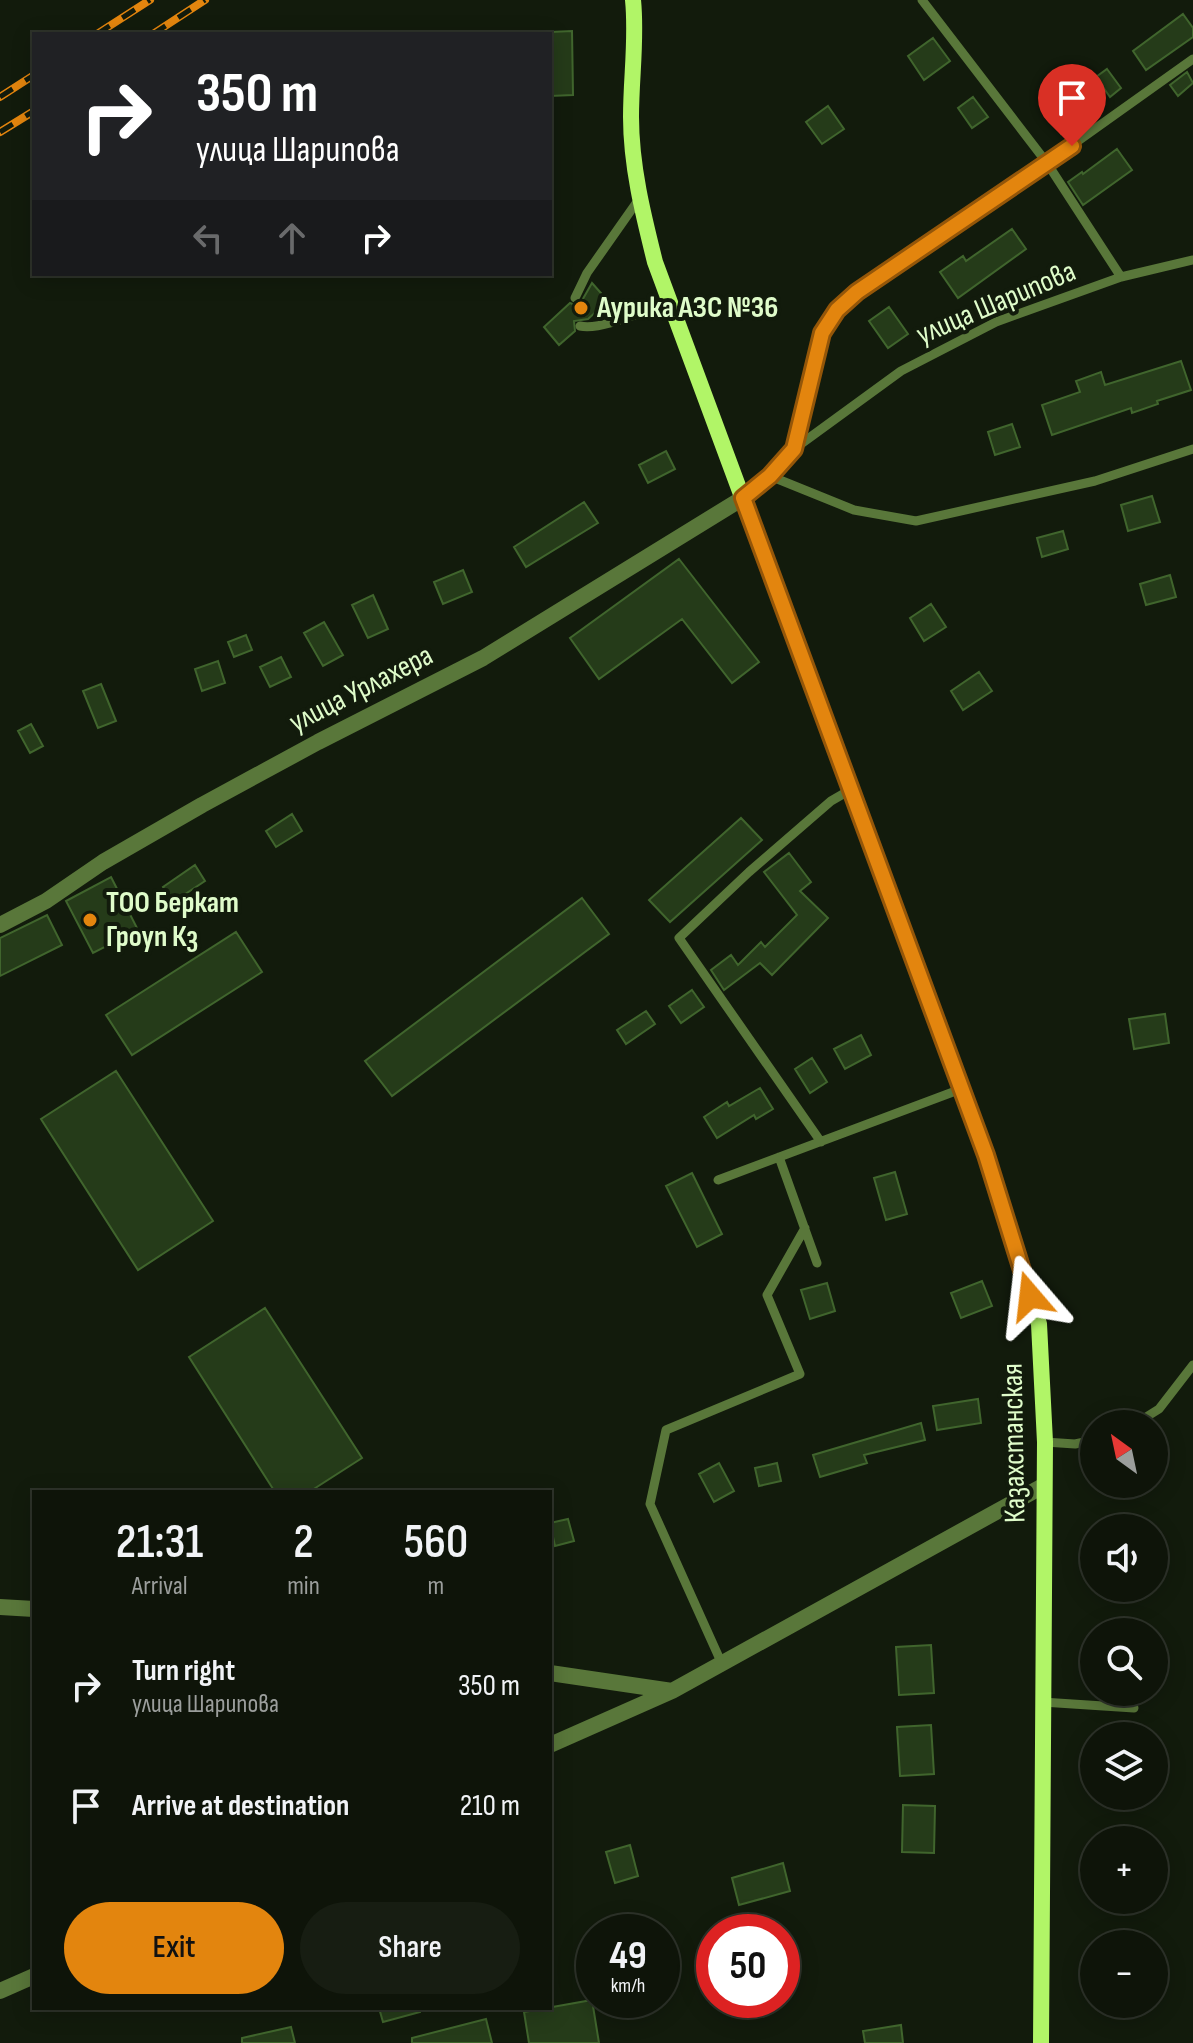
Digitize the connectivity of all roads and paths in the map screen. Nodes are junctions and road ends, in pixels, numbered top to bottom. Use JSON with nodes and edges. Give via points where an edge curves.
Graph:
{"nodes":[{"id":1,"x":633,"y":0,"type":"edge"},
{"id":2,"x":922,"y":0,"type":"edge"},
{"id":3,"x":1193,"y":59,"type":"edge"},
{"id":4,"x":1047,"y":163,"type":"junction"},
{"id":5,"x":639,"y":199,"type":"junction"},
{"id":6,"x":1193,"y":260,"type":"edge"},
{"id":7,"x":1121,"y":277,"type":"junction"},
{"id":8,"x":575,"y":298,"type":"dead end"},
{"id":9,"x":670,"y":302,"type":"junction"},
{"id":10,"x":580,"y":326,"type":"dead end"},
{"id":11,"x":794,"y":449,"type":"junction"},
{"id":12,"x":1193,"y":449,"type":"edge"},
{"id":13,"x":770,"y":476,"type":"junction"},
{"id":14,"x":743,"y":498,"type":"junction"},
{"id":15,"x":850,"y":790,"type":"junction"},
{"id":16,"x":0,"y":925,"type":"edge"},
{"id":17,"x":961,"y":1089,"type":"junction"},
{"id":18,"x":821,"y":1142,"type":"junction"},
{"id":19,"x":779,"y":1157,"type":"junction"},
{"id":20,"x":718,"y":1180,"type":"dead end"},
{"id":21,"x":805,"y":1228,"type":"junction"},
{"id":22,"x":817,"y":1263,"type":"dead end"},
{"id":23,"x":1192,"y":1369,"type":"edge"},
{"id":24,"x":1157,"y":1410,"type":"edge"},
{"id":25,"x":1045,"y":1442,"type":"junction"},
{"id":26,"x":1080,"y":1443,"type":"edge"},
{"id":27,"x":1043,"y":1486,"type":"junction"},
{"id":28,"x":0,"y":1607,"type":"edge"},
{"id":29,"x":32,"y":1609,"type":"edge"},
{"id":30,"x":722,"y":1664,"type":"junction"},
{"id":31,"x":552,"y":1673,"type":"edge"},
{"id":32,"x":672,"y":1691,"type":"junction"},
{"id":33,"x":1042,"y":1702,"type":"junction"},
{"id":34,"x":1134,"y":1708,"type":"dead end"},
{"id":35,"x":552,"y":1744,"type":"edge"},
{"id":36,"x":32,"y":1977,"type":"edge"},
{"id":37,"x":0,"y":1991,"type":"edge"},
{"id":38,"x":1041,"y":2043,"type":"edge"}],
"edges":[{"from":1,"to":5,"type":"main road","name":"Казахстанская","via":[[631,118]]},
{"from":2,"to":4,"type":"lane"},
{"from":3,"to":4,"type":"lane","name":"улица Шарипова"},
{"from":4,"to":7,"type":"lane"},
{"from":4,"to":11,"type":"lane","name":"улица Шарипова","via":[[837,310],[822,333]]},
{"from":5,"to":8,"type":"lane"},
{"from":5,"to":9,"type":"main road","name":"Казахстанская"},
{"from":6,"to":7,"type":"lane","name":"улица Шарипова"},
{"from":7,"to":11,"type":"lane","name":"улица Шарипова","via":[[996,322],[901,371]]},
{"from":9,"to":10,"type":"lane"},
{"from":9,"to":14,"type":"main road","name":"Казахстанская"},
{"from":11,"to":13,"type":"lane","name":"улица Шарипова"},
{"from":12,"to":13,"type":"lane","via":[[1095,481],[916,521],[854,510]]},
{"from":13,"to":14,"type":"lane","name":"улица Шарипова"},
{"from":14,"to":15,"type":"main road","name":"Казахстанская"},
{"from":14,"to":16,"type":"street","name":"улица Урлахера","via":[[483,658],[202,805]]},
{"from":15,"to":17,"type":"main road","name":"Казахстанская"},
{"from":15,"to":18,"type":"lane","via":[[831,801],[679,938]]},
{"from":17,"to":18,"type":"lane"},
{"from":17,"to":25,"type":"main road","name":"Казахстанская","via":[[1039,1324]]},
{"from":18,"to":19,"type":"lane"},
{"from":19,"to":20,"type":"lane"},
{"from":19,"to":21,"type":"lane"},
{"from":21,"to":22,"type":"lane"},
{"from":21,"to":30,"type":"lane","via":[[767,1295],[800,1374],[666,1430],[650,1504]]},
{"from":23,"to":24,"type":"lane"},
{"from":25,"to":26,"type":"lane"},
{"from":25,"to":27,"type":"main road","name":"Казахстанская"},
{"from":27,"to":30,"type":"street"},
{"from":27,"to":33,"type":"main road","name":"Казахстанская"},
{"from":28,"to":29,"type":"street"},
{"from":30,"to":32,"type":"street"},
{"from":31,"to":32,"type":"street"},
{"from":32,"to":35,"type":"street"},
{"from":33,"to":34,"type":"lane"},
{"from":33,"to":38,"type":"main road","name":"Казахстанская"},
{"from":36,"to":37,"type":"street"}]}
